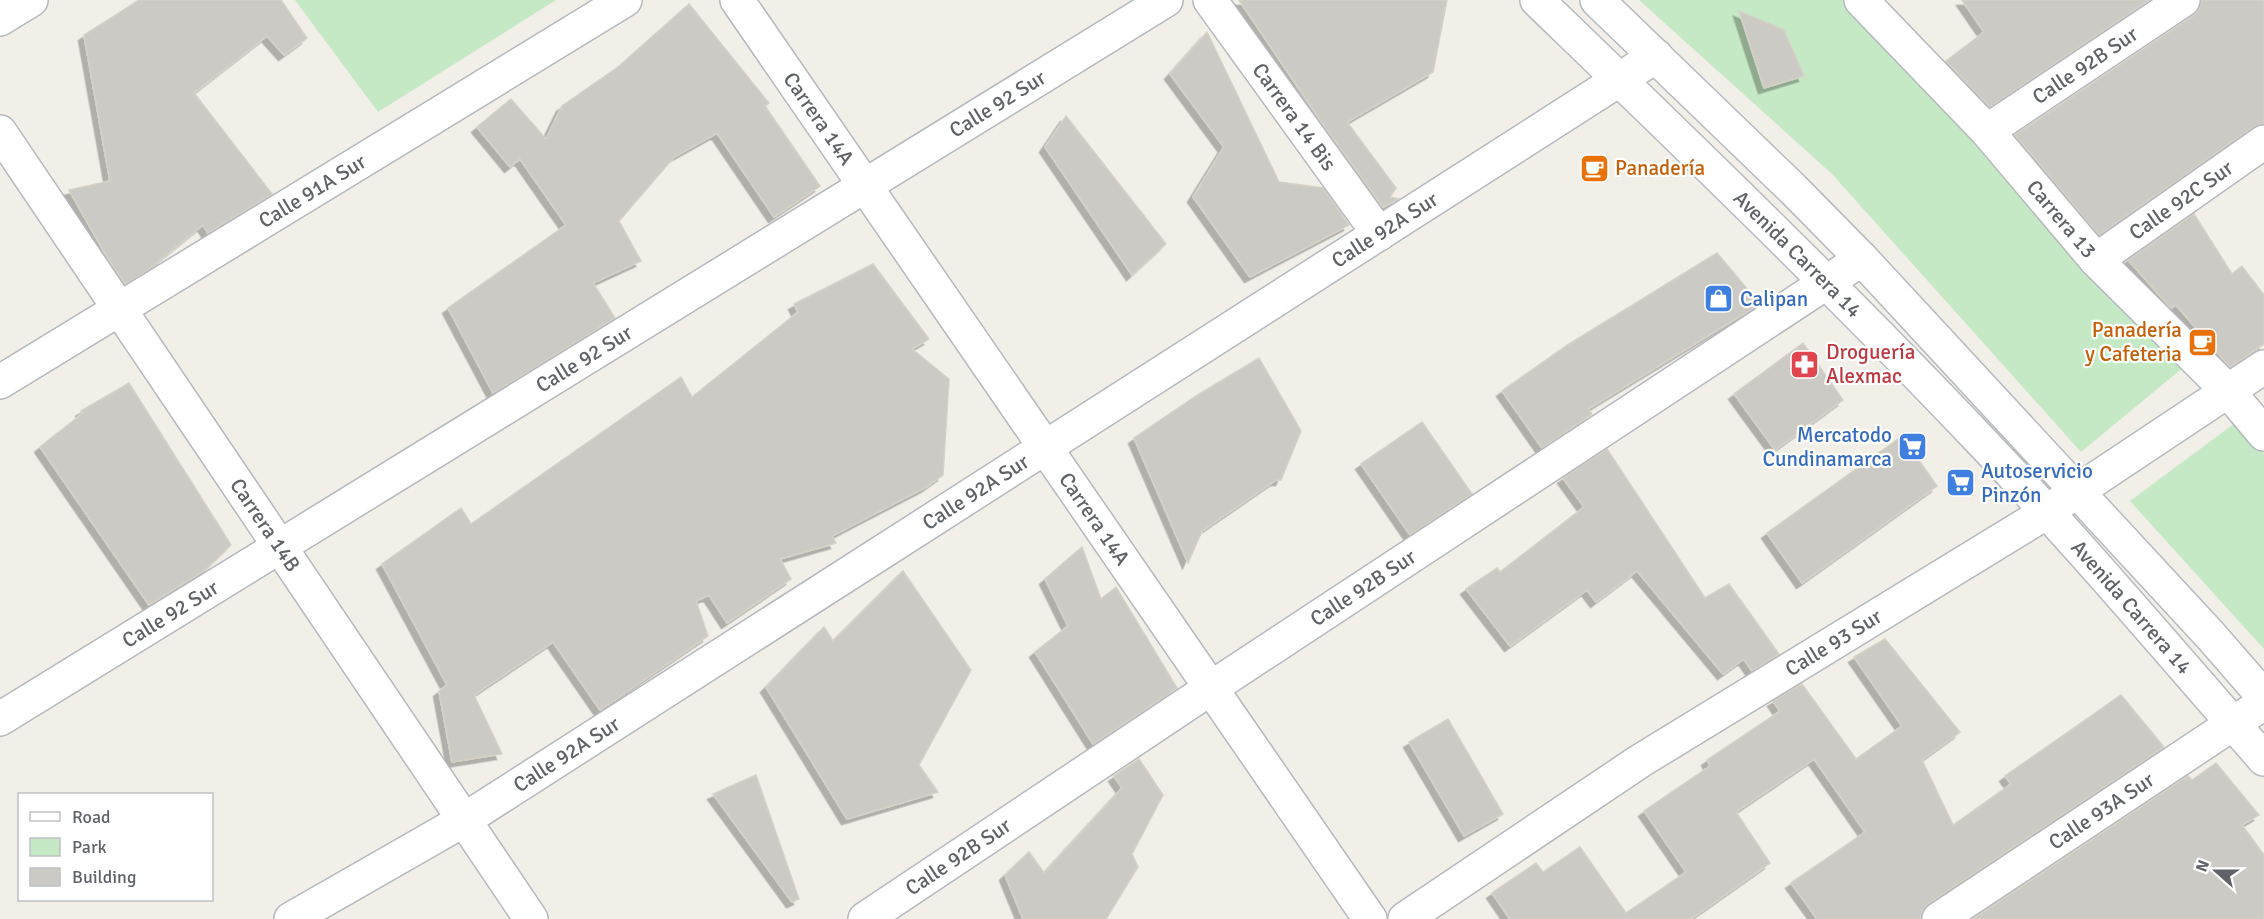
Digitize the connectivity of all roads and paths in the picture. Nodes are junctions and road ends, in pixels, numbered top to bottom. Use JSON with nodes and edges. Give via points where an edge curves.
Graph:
{"nodes":[{"id":1,"x":32,"y":0,"type":"edge"},
{"id":2,"x":624,"y":0,"type":"edge"},
{"id":3,"x":737,"y":0,"type":"edge"},
{"id":4,"x":1166,"y":0,"type":"edge"},
{"id":5,"x":1210,"y":0,"type":"edge"},
{"id":6,"x":1537,"y":0,"type":"edge"},
{"id":7,"x":1597,"y":0,"type":"edge"},
{"id":8,"x":2183,"y":0,"type":"edge"},
{"id":9,"x":1870,"y":2,"type":"edge"},
{"id":10,"x":0,"y":19,"type":"edge"},
{"id":11,"x":1656,"y":56,"type":"junction"},
{"id":12,"x":1620,"y":80,"type":"junction"},
{"id":13,"x":1987,"y":130,"type":"junction"},
{"id":14,"x":0,"y":132,"type":"edge"},
{"id":15,"x":2264,"y":142,"type":"edge"},
{"id":16,"x":865,"y":185,"type":"junction"},
{"id":17,"x":1379,"y":234,"type":"junction"},
{"id":18,"x":1862,"y":259,"type":"junction"},
{"id":19,"x":2096,"y":260,"type":"junction"},
{"id":20,"x":1827,"y":282,"type":"junction"},
{"id":21,"x":119,"y":309,"type":"junction"},
{"id":22,"x":2264,"y":367,"type":"edge"},
{"id":23,"x":0,"y":382,"type":"edge"},
{"id":24,"x":2228,"y":391,"type":"junction"},
{"id":25,"x":2264,"y":434,"type":"edge"},
{"id":26,"x":1045,"y":448,"type":"junction"},
{"id":27,"x":2078,"y":491,"type":"junction"},
{"id":28,"x":2047,"y":512,"type":"junction"},
{"id":29,"x":280,"y":546,"type":"junction"},
{"id":30,"x":1211,"y":688,"type":"junction"},
{"id":31,"x":2264,"y":697,"type":"edge"},
{"id":32,"x":2264,"y":702,"type":"edge"},
{"id":33,"x":0,"y":719,"type":"edge"},
{"id":34,"x":2232,"y":723,"type":"junction"},
{"id":35,"x":2264,"y":759,"type":"edge"},
{"id":36,"x":464,"y":820,"type":"junction"},
{"id":37,"x":291,"y":919,"type":"edge"},
{"id":38,"x":531,"y":919,"type":"edge"},
{"id":39,"x":865,"y":919,"type":"edge"},
{"id":40,"x":1370,"y":919,"type":"edge"},
{"id":41,"x":1405,"y":919,"type":"edge"},
{"id":42,"x":1939,"y":919,"type":"edge"}],
"edges":[{"from":1,"to":10,"type":"street"},
{"from":2,"to":21,"type":"street","name":"Calle 91A Sur"},
{"from":3,"to":16,"type":"street","name":"Carrera 14A"},
{"from":4,"to":16,"type":"street","name":"Calle 92 Sur"},
{"from":5,"to":17,"type":"street","name":"Carrera 14 Bis"},
{"from":6,"to":12,"type":"street","name":"Avenida Carrera 14"},
{"from":7,"to":11,"type":"street","name":"Avenida Carrera 14"},
{"from":8,"to":13,"type":"street","name":"Calle 92B Sur"},
{"from":9,"to":13,"type":"street","name":"Carrera 13"},
{"from":11,"to":12,"type":"street","name":"Calle 92A Sur"},
{"from":11,"to":18,"type":"street","name":"Avenida Carrera 14"},
{"from":12,"to":17,"type":"street","name":"Calle 92A Sur"},
{"from":12,"to":20,"type":"street","name":"Avenida Carrera 14"},
{"from":13,"to":19,"type":"street","name":"Carrera 13"},
{"from":14,"to":21,"type":"street","name":"Carrera 14B"},
{"from":15,"to":19,"type":"street","name":"Calle 92C Sur"},
{"from":16,"to":26,"type":"street","name":"Carrera 14A"},
{"from":16,"to":29,"type":"street","name":"Calle 92 Sur"},
{"from":17,"to":26,"type":"street","name":"Calle 92A Sur"},
{"from":18,"to":20,"type":"street","name":"Calle 92B Sur"},
{"from":18,"to":27,"type":"street","name":"Avenida Carrera 14"},
{"from":19,"to":24,"type":"street","name":"Carrera 13"},
{"from":20,"to":28,"type":"street","name":"Avenida Carrera 14"},
{"from":20,"to":30,"type":"street","name":"Calle 92B Sur"},
{"from":21,"to":23,"type":"street","name":"Calle 91A Sur"},
{"from":21,"to":29,"type":"street","name":"Carrera 14B"},
{"from":22,"to":24,"type":"street","name":"Calle 93 Sur"},
{"from":24,"to":25,"type":"street","name":"Carrera 13"},
{"from":24,"to":27,"type":"street","name":"Calle 93 Sur"},
{"from":26,"to":30,"type":"street","name":"Carrera 14A"},
{"from":26,"to":36,"type":"street","name":"Calle 92A Sur"},
{"from":27,"to":28,"type":"street","name":"Calle 93 Sur"},
{"from":27,"to":31,"type":"street","name":"Avenida Carrera 14"},
{"from":28,"to":34,"type":"street","name":"Avenida Carrera 14"},
{"from":28,"to":41,"type":"street","name":"Calle 93 Sur","via":[[1640,761]]},
{"from":29,"to":33,"type":"street","name":"Calle 92 Sur"},
{"from":29,"to":36,"type":"street","name":"Carrera 14B"},
{"from":30,"to":39,"type":"street","name":"Calle 92B Sur"},
{"from":30,"to":40,"type":"street","name":"Carrera 14A"},
{"from":32,"to":34,"type":"street","name":"Calle 93A Sur"},
{"from":34,"to":35,"type":"street","name":"Avenida Carrera 14"},
{"from":34,"to":42,"type":"street","name":"Calle 93A Sur"},
{"from":36,"to":37,"type":"street","name":"Calle 92A Sur"},
{"from":36,"to":38,"type":"street","name":"Carrera 14B"}]}
